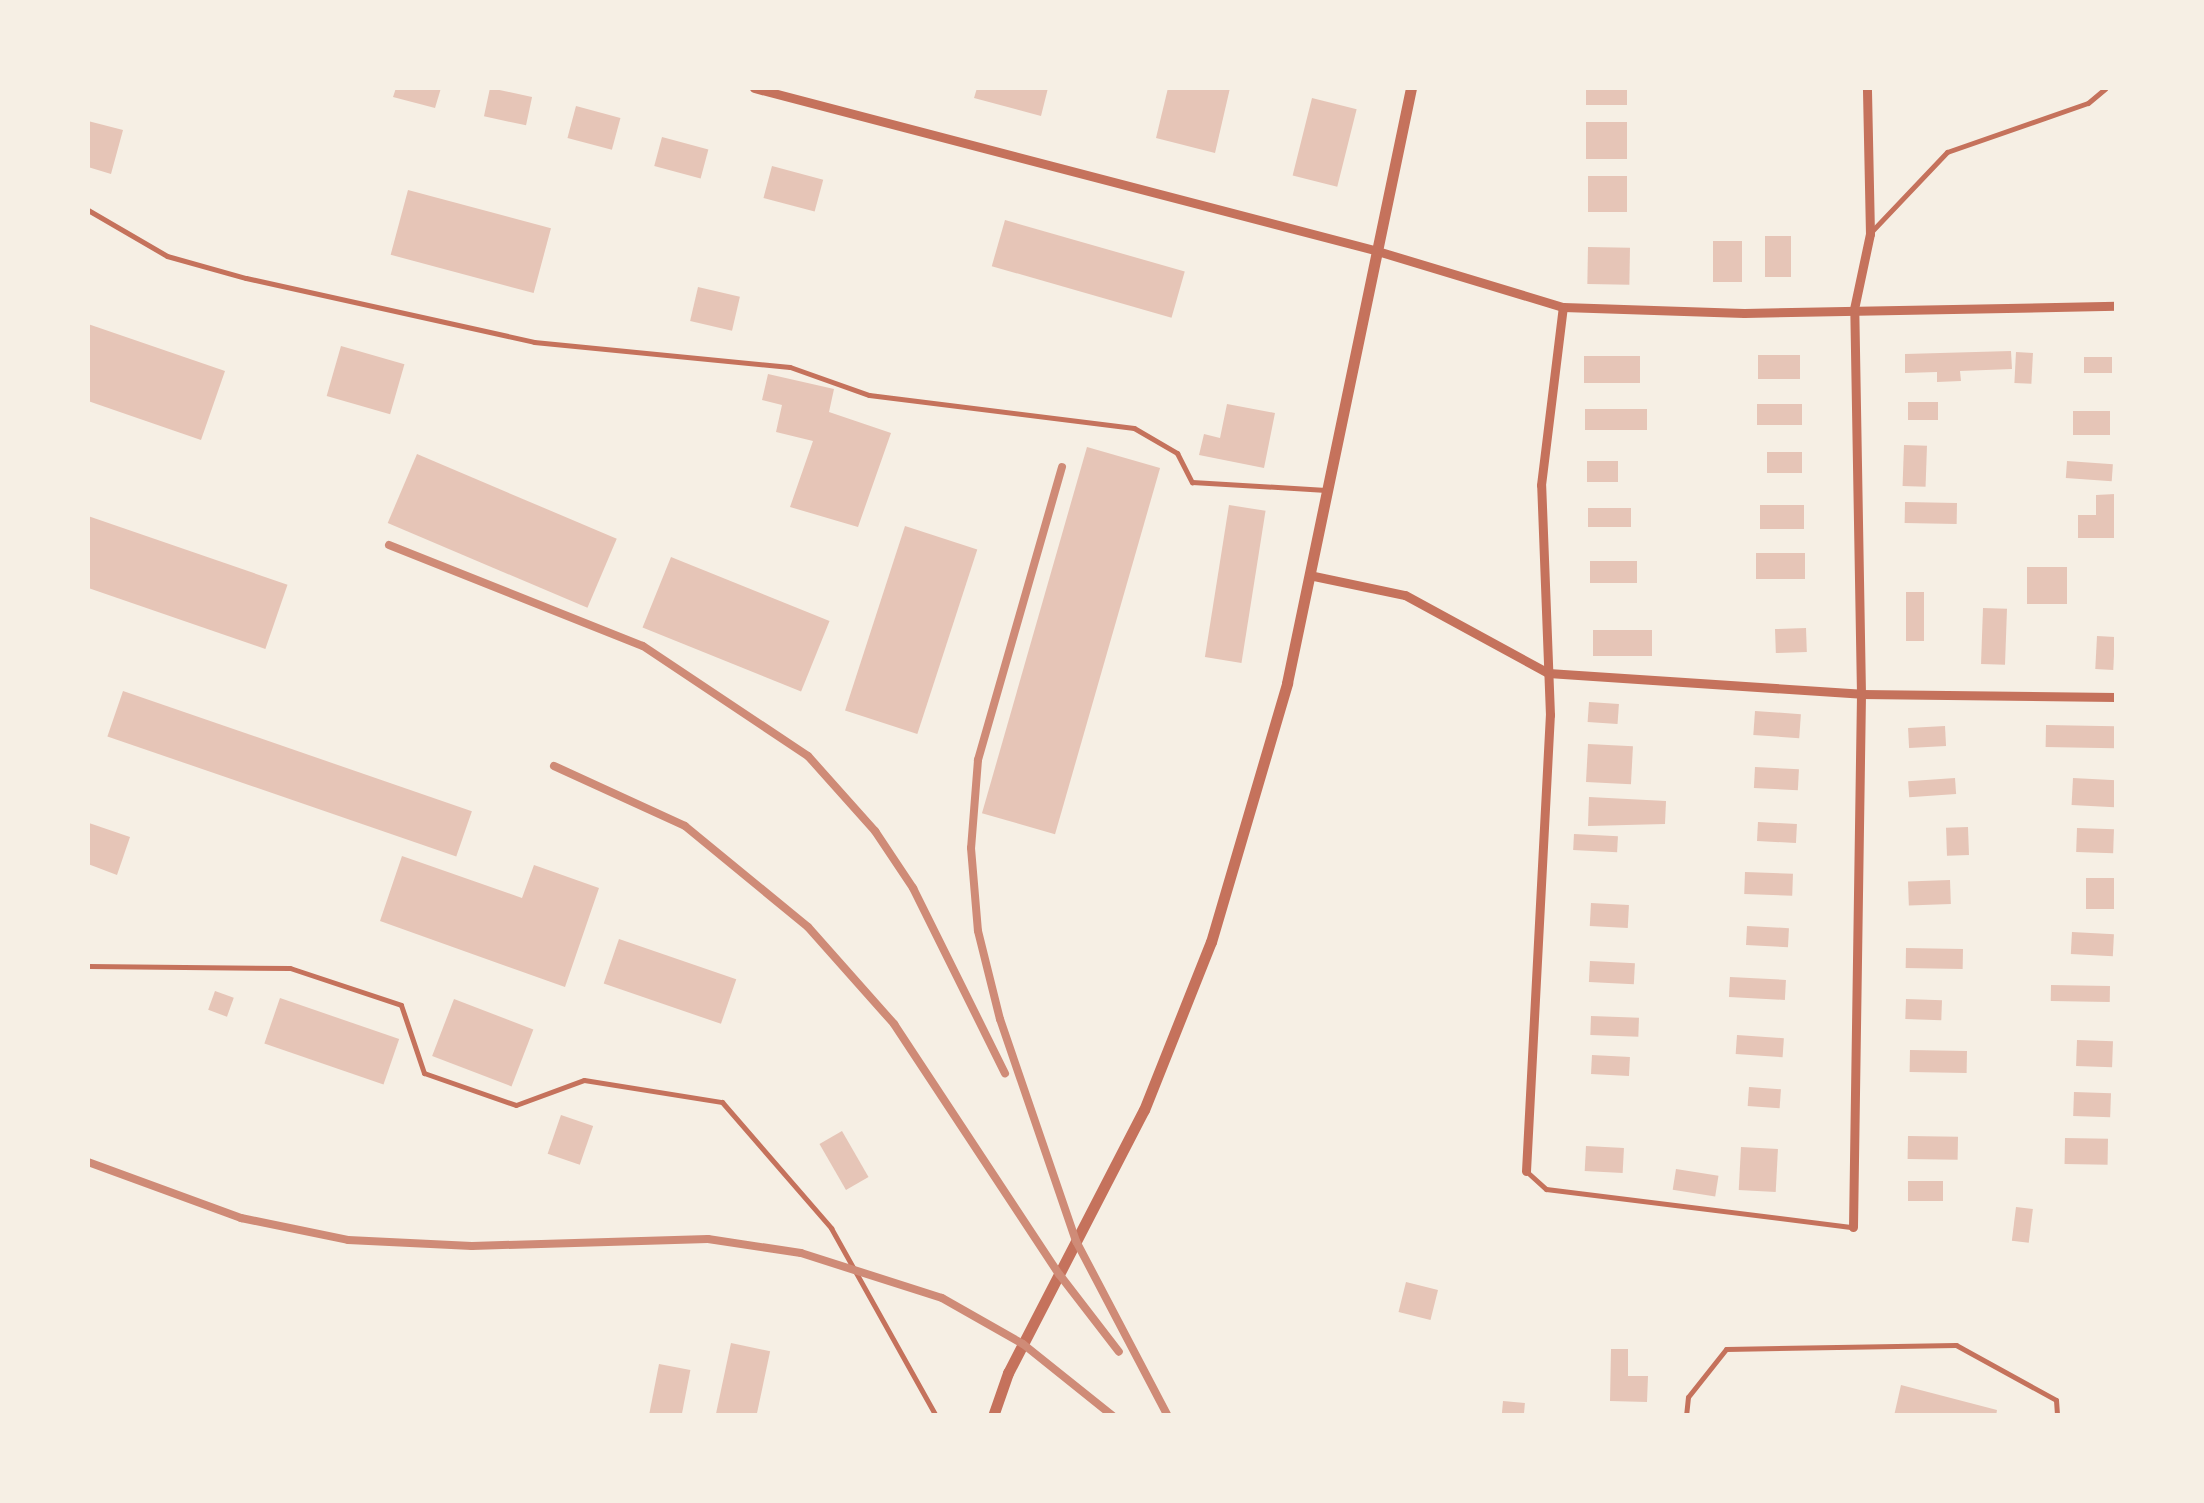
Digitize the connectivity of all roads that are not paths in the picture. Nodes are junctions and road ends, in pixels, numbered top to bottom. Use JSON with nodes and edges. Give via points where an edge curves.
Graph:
{"nodes":[{"id":1,"x":754,"y":88,"type":"edge"},
{"id":2,"x":1411,"y":88,"type":"edge"},
{"id":3,"x":1867,"y":88,"type":"edge"},
{"id":4,"x":2106,"y":88,"type":"edge"},
{"id":5,"x":88,"y":210,"type":"edge"},
{"id":6,"x":1870,"y":234,"type":"junction"},
{"id":7,"x":1374,"y":250,"type":"junction"},
{"id":8,"x":2116,"y":306,"type":"edge"},
{"id":9,"x":1563,"y":307,"type":"junction"},
{"id":10,"x":1854,"y":309,"type":"junction"},
{"id":11,"x":1326,"y":490,"type":"junction"},
{"id":12,"x":1309,"y":575,"type":"junction"},
{"id":13,"x":1548,"y":674,"type":"junction"},
{"id":14,"x":1861,"y":694,"type":"junction"},
{"id":15,"x":2116,"y":697,"type":"edge"},
{"id":16,"x":88,"y":966,"type":"edge"},
{"id":17,"x":1526,"y":1170,"type":"joint"},
{"id":18,"x":1853,"y":1227,"type":"joint"},
{"id":19,"x":936,"y":1416,"type":"edge"},
{"id":20,"x":992,"y":1416,"type":"edge"},
{"id":21,"x":1686,"y":1416,"type":"edge"},
{"id":22,"x":2057,"y":1416,"type":"edge"}],
"edges":[{"from":1,"to":7,"type":"street"},
{"from":2,"to":7,"type":"street"},
{"from":3,"to":6,"type":"street"},
{"from":4,"to":6,"type":"lane","via":[[2088,102],[1947,152]]},
{"from":5,"to":11,"type":"lane","via":[[167,256],[246,278],[534,342],[790,367],[869,395],[1134,428],[1177,453],[1192,482]]},
{"from":6,"to":10,"type":"street"},
{"from":7,"to":9,"type":"street"},
{"from":7,"to":11,"type":"street"},
{"from":8,"to":10,"type":"street"},
{"from":9,"to":10,"type":"street"},
{"from":9,"to":13,"type":"street","via":[[1542,484]]},
{"from":10,"to":14,"type":"street"},
{"from":11,"to":12,"type":"street"},
{"from":12,"to":13,"type":"street","via":[[1405,595]]},
{"from":12,"to":20,"type":"street","via":[[1288,683],[1211,942],[1144,1110]]},
{"from":13,"to":14,"type":"street"},
{"from":13,"to":17,"type":"street"},
{"from":14,"to":15,"type":"street"},
{"from":14,"to":18,"type":"street"},
{"from":16,"to":19,"type":"lane","via":[[290,968],[402,1006],[424,1074],[516,1106],[584,1080],[722,1102],[832,1228]]},
{"from":17,"to":18,"type":"lane","via":[[1546,1189]]},
{"from":21,"to":22,"type":"lane","via":[[1688,1396],[1726,1349],[1956,1345],[2056,1400]]}]}
